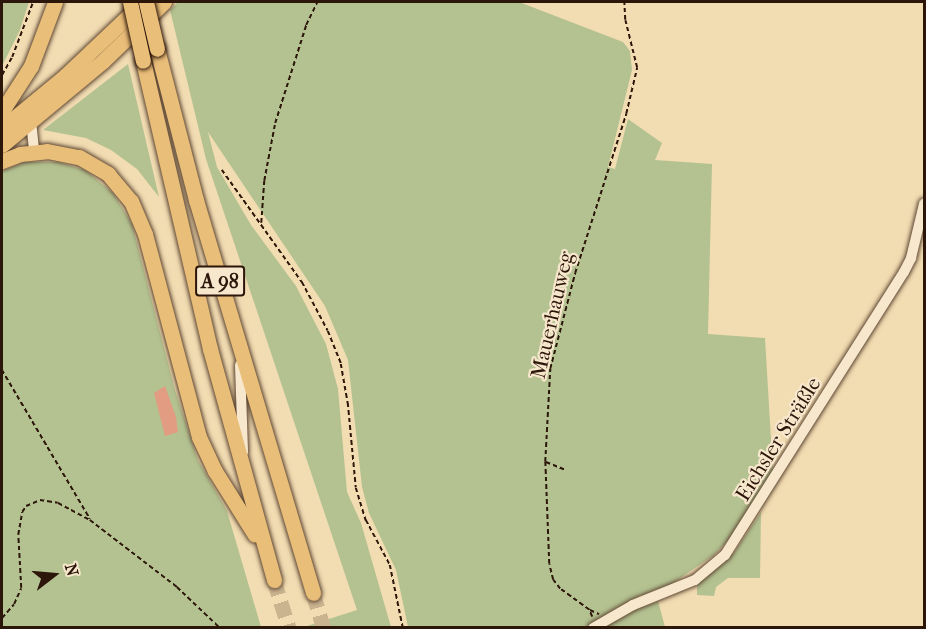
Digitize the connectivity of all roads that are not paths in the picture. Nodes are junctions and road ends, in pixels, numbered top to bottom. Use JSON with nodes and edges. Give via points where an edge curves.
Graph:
{"nodes":[{"id":1,"x":55,"y":2,"type":"edge"},
{"id":2,"x":130,"y":2,"type":"edge"},
{"id":3,"x":145,"y":2,"type":"edge"},
{"id":4,"x":164,"y":2,"type":"edge"},
{"id":5,"x":2,"y":111,"type":"edge"},
{"id":6,"x":31,"y":121,"type":"junction"},
{"id":7,"x":2,"y":128,"type":"edge"},
{"id":8,"x":2,"y":145,"type":"edge"},
{"id":9,"x":34,"y":152,"type":"junction"},
{"id":10,"x":2,"y":161,"type":"edge"},
{"id":11,"x":924,"y":204,"type":"edge"},
{"id":12,"x":237,"y":341,"type":"junction"},
{"id":13,"x":246,"y":483,"type":"junction"},
{"id":14,"x":267,"y":556,"type":"junction"},
{"id":15,"x":274,"y":580,"type":"tunnel mouth"},
{"id":16,"x":313,"y":593,"type":"tunnel mouth"},
{"id":17,"x":593,"y":627,"type":"edge"}],
"edges":[{"from":1,"to":5,"type":"highway","via":[[31,66]]},
{"from":2,"to":13,"type":"highway","number":"A 98","bridge":true,"via":[[187,257]]},
{"from":3,"to":7,"type":"highway"},
{"from":3,"to":12,"type":"highway","number":"A 98","bridge":true},
{"from":4,"to":6,"type":"highway","via":[[103,61]]},
{"from":6,"to":8,"type":"highway"},
{"from":6,"to":9,"type":"street"},
{"from":9,"to":10,"type":"highway"},
{"from":9,"to":14,"type":"highway","via":[[61,152],[95,164],[120,185],[131,201],[145,234],[199,437]]},
{"from":11,"to":17,"type":"street","name":"Eichsler Sträßle","via":[[904,272],[725,555],[694,580],[633,605]]},
{"from":12,"to":13,"type":"street"},
{"from":12,"to":16,"type":"highway","number":"A 98"},
{"from":13,"to":14,"type":"highway","number":"A 98"},
{"from":14,"to":15,"type":"highway","number":"A 98"}]}
